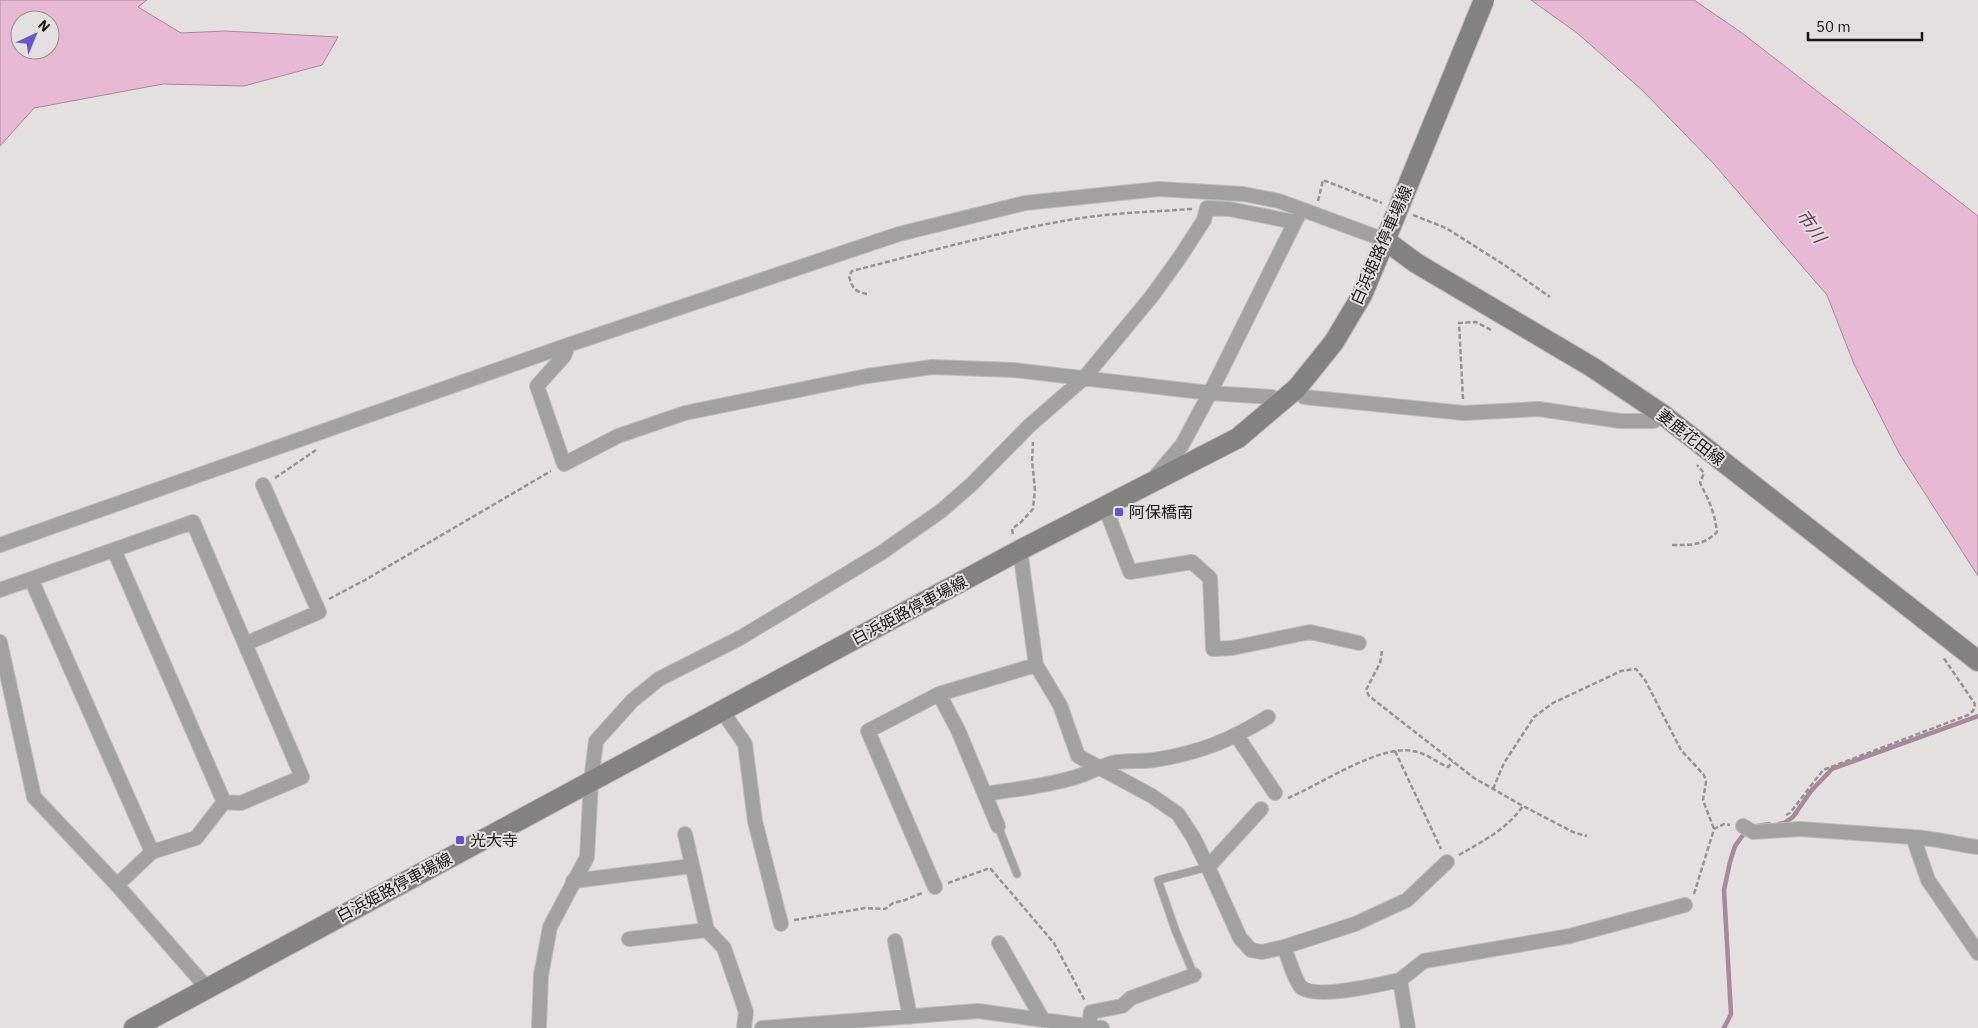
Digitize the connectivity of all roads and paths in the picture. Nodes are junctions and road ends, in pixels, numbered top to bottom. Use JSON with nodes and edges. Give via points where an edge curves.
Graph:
{"nodes":[{"id":1,"x":1484,"y":0,"type":"edge"},
{"id":2,"x":1385,"y":204,"type":"dead end"},
{"id":3,"x":1207,"y":208,"type":"junction"},
{"id":4,"x":1314,"y":214,"type":"junction"},
{"id":5,"x":1411,"y":214,"type":"dead end"},
{"id":6,"x":1298,"y":216,"type":"junction"},
{"id":7,"x":1387,"y":235,"type":"junction"},
{"id":8,"x":867,"y":294,"type":"dead end"},
{"id":9,"x":1550,"y":297,"type":"dead end"},
{"id":10,"x":1493,"y":330,"type":"dead end"},
{"id":11,"x":568,"y":345,"type":"junction"},
{"id":12,"x":1084,"y":378,"type":"junction"},
{"id":13,"x":1210,"y":393,"type":"junction"},
{"id":14,"x":1272,"y":397,"type":"dead end"},
{"id":15,"x":1304,"y":397,"type":"dead end"},
{"id":16,"x":1464,"y":413,"type":"junction"},
{"id":17,"x":1662,"y":414,"type":"junction"},
{"id":18,"x":1029,"y":426,"type":"junction"},
{"id":19,"x":316,"y":450,"type":"dead end"},
{"id":20,"x":1692,"y":460,"type":"dead end"},
{"id":21,"x":564,"y":464,"type":"junction"},
{"id":22,"x":1150,"y":484,"type":"junction"},
{"id":23,"x":263,"y":485,"type":"joint"},
{"id":24,"x":1105,"y":507,"type":"junction"},
{"id":25,"x":0,"y":545,"type":"edge"},
{"id":26,"x":1672,"y":545,"type":"dead end"},
{"id":27,"x":114,"y":550,"type":"junction"},
{"id":28,"x":1020,"y":550,"type":"junction"},
{"id":29,"x":32,"y":579,"type":"junction"},
{"id":30,"x":0,"y":590,"type":"edge"},
{"id":31,"x":316,"y":606,"type":"junction"},
{"id":32,"x":1931,"y":625,"type":"junction"},
{"id":33,"x":0,"y":642,"type":"edge"},
{"id":34,"x":1359,"y":643,"type":"dead end"},
{"id":35,"x":245,"y":644,"type":"junction"},
{"id":36,"x":1382,"y":651,"type":"dead end"},
{"id":37,"x":1978,"y":661,"type":"edge"},
{"id":38,"x":1036,"y":665,"type":"junction"},
{"id":39,"x":939,"y":694,"type":"junction"},
{"id":40,"x":722,"y":711,"type":"junction"},
{"id":41,"x":1268,"y":717,"type":"dead end"},
{"id":42,"x":1237,"y":736,"type":"junction"},
{"id":43,"x":1396,"y":751,"type":"junction"},
{"id":44,"x":1453,"y":762,"type":"junction"},
{"id":45,"x":1099,"y":768,"type":"junction"},
{"id":46,"x":591,"y":781,"type":"junction"},
{"id":47,"x":1493,"y":789,"type":"junction"},
{"id":48,"x":986,"y":794,"type":"junction"},
{"id":49,"x":1280,"y":796,"type":"joint"},
{"id":50,"x":224,"y":802,"type":"junction"},
{"id":51,"x":1523,"y":806,"type":"junction"},
{"id":52,"x":1261,"y":809,"type":"dead end"},
{"id":53,"x":1782,"y":818,"type":"dead end"},
{"id":54,"x":998,"y":826,"type":"joint"},
{"id":55,"x":1714,"y":829,"type":"junction"},
{"id":56,"x":1748,"y":829,"type":"joint"},
{"id":57,"x":684,"y":834,"type":"dead end"},
{"id":58,"x":1588,"y":836,"type":"dead end"},
{"id":59,"x":1913,"y":837,"type":"junction"},
{"id":60,"x":1977,"y":847,"type":"dead end"},
{"id":61,"x":152,"y":852,"type":"junction"},
{"id":62,"x":1447,"y":862,"type":"junction"},
{"id":63,"x":692,"y":866,"type":"junction"},
{"id":64,"x":1208,"y":867,"type":"junction"},
{"id":65,"x":1017,"y":874,"type":"dead end"},
{"id":66,"x":573,"y":881,"type":"junction"},
{"id":67,"x":117,"y":885,"type":"junction"},
{"id":68,"x":936,"y":887,"type":"junction"},
{"id":69,"x":1685,"y":905,"type":"joint"},
{"id":70,"x":781,"y":924,"type":"joint"},
{"id":71,"x":707,"y":930,"type":"junction"},
{"id":72,"x":629,"y":939,"type":"dead end"},
{"id":73,"x":895,"y":940,"type":"dead end"},
{"id":74,"x":999,"y":943,"type":"dead end"},
{"id":75,"x":1284,"y":948,"type":"junction"},
{"id":76,"x":1978,"y":953,"type":"edge"},
{"id":77,"x":1194,"y":975,"type":"joint"},
{"id":78,"x":1400,"y":980,"type":"junction"},
{"id":79,"x":207,"y":988,"type":"junction"},
{"id":80,"x":910,"y":1016,"type":"junction"},
{"id":81,"x":1044,"y":1020,"type":"junction"},
{"id":82,"x":1094,"y":1022,"type":"edge"},
{"id":83,"x":134,"y":1028,"type":"edge"},
{"id":84,"x":539,"y":1028,"type":"edge"},
{"id":85,"x":744,"y":1028,"type":"edge"},
{"id":86,"x":762,"y":1028,"type":"edge"},
{"id":87,"x":1408,"y":1028,"type":"edge"}],
"edges":[{"from":1,"to":7,"type":"main road","name":"白浜姫路停車場線","bridge":true},
{"from":2,"to":4,"type":"path","via":[[1323,180]]},
{"from":3,"to":6,"type":"street"},
{"from":3,"to":8,"type":"path","via":[[1064,220],[852,271],[849,276],[852,287]]},
{"from":3,"to":12,"type":"street","via":[[1204,220],[1152,296]]},
{"from":4,"to":6,"type":"street"},
{"from":4,"to":7,"type":"street"},
{"from":5,"to":9,"type":"path","via":[[1446,228]]},
{"from":6,"to":11,"type":"street","via":[[1279,201],[1243,194],[1160,189],[1025,203],[899,234]]},
{"from":6,"to":13,"type":"street"},
{"from":7,"to":17,"type":"main road","name":"妻鹿花田線","via":[[1416,263],[1592,367]]},
{"from":7,"to":22,"type":"main road","name":"白浜姫路停車場線","via":[[1362,295],[1334,342],[1297,388],[1238,438]]},
{"from":10,"to":16,"type":"path","via":[[1476,322],[1459,323]]},
{"from":11,"to":21,"type":"street","via":[[564,356],[537,386]]},
{"from":11,"to":25,"type":"street"},
{"from":12,"to":13,"type":"street"},
{"from":12,"to":18,"type":"street"},
{"from":12,"to":21,"type":"street","via":[[1014,370],[932,367],[867,376],[685,413],[618,436]]},
{"from":13,"to":14,"type":"street"},
{"from":13,"to":22,"type":"street","via":[[1182,445]]},
{"from":15,"to":16,"type":"street"},
{"from":16,"to":17,"type":"street","via":[[1539,409],[1620,421],[1654,421]]},
{"from":17,"to":32,"type":"main road","name":"妻鹿花田線"},
{"from":18,"to":28,"type":"path","via":[[1034,435],[1035,490],[1033,509],[1012,529]]},
{"from":18,"to":46,"type":"street","via":[[941,511],[881,553],[740,638],[659,679],[632,700],[596,741]]},
{"from":19,"to":23,"type":"path"},
{"from":20,"to":26,"type":"path","via":[[1704,474],[1700,483],[1710,501],[1717,532],[1698,545]]},
{"from":21,"to":31,"type":"path"},
{"from":22,"to":24,"type":"main road","name":"白浜姫路停車場線"},
{"from":23,"to":31,"type":"street"},
{"from":24,"to":28,"type":"main road","name":"白浜姫路停車場線"},
{"from":24,"to":34,"type":"street","via":[[1130,572],[1192,562],[1210,578],[1214,649],[1310,632]]},
{"from":27,"to":29,"type":"street"},
{"from":27,"to":35,"type":"street","via":[[192,522]]},
{"from":27,"to":50,"type":"street"},
{"from":28,"to":38,"type":"street"},
{"from":28,"to":40,"type":"main road","name":"白浜姫路停車場線"},
{"from":29,"to":30,"type":"street"},
{"from":29,"to":61,"type":"street"},
{"from":31,"to":35,"type":"street","via":[[319,612]]},
{"from":32,"to":37,"type":"main road","name":"妻鹿花田線"},
{"from":32,"to":53,"type":"path","via":[[1938,650],[1975,704],[1973,711],[1822,770],[1790,813]]},
{"from":33,"to":67,"type":"street","via":[[34,797]]},
{"from":35,"to":50,"type":"street","via":[[302,777],[242,803]]},
{"from":36,"to":44,"type":"path","via":[[1380,663],[1366,690],[1369,696]]},
{"from":38,"to":39,"type":"street"},
{"from":38,"to":45,"type":"street","via":[[1060,706],[1078,756]]},
{"from":39,"to":48,"type":"street"},
{"from":39,"to":68,"type":"street","via":[[868,730]]},
{"from":40,"to":46,"type":"main road","name":"白浜姫路停車場線"},
{"from":40,"to":70,"type":"street","via":[[745,744],[754,821]]},
{"from":41,"to":42,"type":"street"},
{"from":42,"to":45,"type":"street","via":[[1196,752],[1152,761],[1113,763]]},
{"from":42,"to":49,"type":"street"},
{"from":43,"to":44,"type":"path","via":[[1412,750],[1448,767]]},
{"from":43,"to":49,"type":"path","via":[[1345,769],[1310,789]]},
{"from":43,"to":62,"type":"path"},
{"from":44,"to":47,"type":"path"},
{"from":45,"to":48,"type":"street","via":[[1078,777]]},
{"from":45,"to":64,"type":"street","via":[[1178,814]]},
{"from":46,"to":66,"type":"street","via":[[587,857]]},
{"from":46,"to":79,"type":"main road","name":"白浜姫路停車場線"},
{"from":47,"to":51,"type":"path"},
{"from":47,"to":55,"type":"path","via":[[1504,763],[1534,717],[1553,703],[1621,671],[1636,669],[1645,680],[1681,750],[1704,775],[1703,800]]},
{"from":48,"to":54,"type":"street"},
{"from":50,"to":61,"type":"street","via":[[196,838]]},
{"from":51,"to":58,"type":"path","via":[[1575,833]]},
{"from":51,"to":62,"type":"path","via":[[1503,828]]},
{"from":52,"to":64,"type":"street"},
{"from":54,"to":65,"type":"lane"},
{"from":55,"to":56,"type":"path","via":[[1724,824]]},
{"from":55,"to":69,"type":"path","via":[[1693,895]]},
{"from":56,"to":59,"type":"street","via":[[1800,829]]},
{"from":57,"to":63,"type":"street"},
{"from":59,"to":60,"type":"street"},
{"from":59,"to":76,"type":"street","via":[[1928,880]]},
{"from":61,"to":67,"type":"street"},
{"from":62,"to":75,"type":"street","via":[[1407,900],[1355,924]]},
{"from":63,"to":66,"type":"street"},
{"from":63,"to":71,"type":"street"},
{"from":64,"to":75,"type":"street","via":[[1240,938],[1251,950],[1262,952]]},
{"from":64,"to":77,"type":"lane","via":[[1158,880]]},
{"from":66,"to":84,"type":"street","via":[[550,927],[541,975]]},
{"from":67,"to":79,"type":"street"},
{"from":68,"to":70,"type":"path","via":[[885,908],[865,908]]},
{"from":68,"to":82,"type":"path","via":[[990,868],[1054,943]]},
{"from":69,"to":78,"type":"street","via":[[1570,936],[1424,961]]},
{"from":71,"to":72,"type":"street"},
{"from":71,"to":85,"type":"street","via":[[724,948],[746,1012]]},
{"from":73,"to":80,"type":"street"},
{"from":74,"to":81,"type":"street"},
{"from":75,"to":78,"type":"street","via":[[1300,986],[1308,992],[1355,990]]},
{"from":77,"to":82,"type":"street","via":[[1131,998]]},
{"from":78,"to":87,"type":"street"},
{"from":79,"to":83,"type":"main road","name":"白浜姫路停車場線"},
{"from":80,"to":81,"type":"street","via":[[978,1011]]},
{"from":80,"to":86,"type":"street"},
{"from":81,"to":82,"type":"street"}]}
